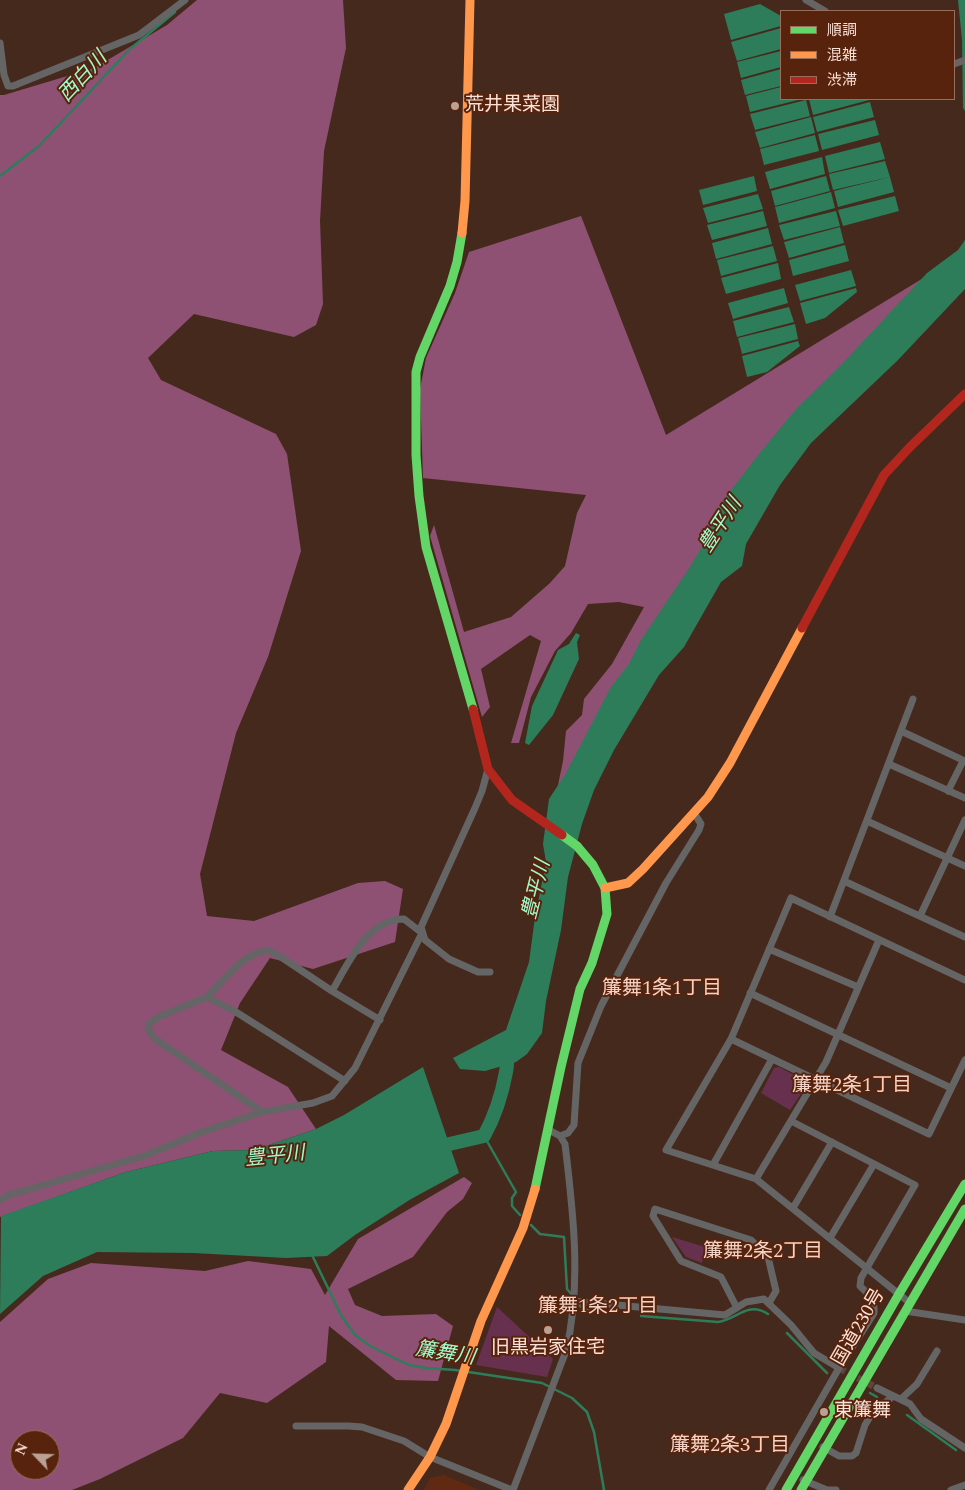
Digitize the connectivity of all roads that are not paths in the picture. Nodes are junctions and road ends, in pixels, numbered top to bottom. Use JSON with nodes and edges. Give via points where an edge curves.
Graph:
{"nodes":[{"id":1,"x":185,"y":0,"type":"edge"},
{"id":2,"x":470,"y":0,"type":"edge"},
{"id":3,"x":806,"y":0,"type":"edge"},
{"id":4,"x":823,"y":10,"type":"edge"},
{"id":5,"x":0,"y":43,"type":"edge"},
{"id":6,"x":965,"y":394,"type":"edge"},
{"id":7,"x":913,"y":699,"type":"dead end"},
{"id":8,"x":901,"y":731,"type":"junction"},
{"id":9,"x":964,"y":761,"type":"edge"},
{"id":10,"x":889,"y":764,"type":"junction"},
{"id":11,"x":488,"y":769,"type":"junction"},
{"id":12,"x":948,"y":791,"type":"junction"},
{"id":13,"x":965,"y":798,"type":"edge"},
{"id":14,"x":694,"y":813,"type":"junction"},
{"id":15,"x":965,"y":820,"type":"edge"},
{"id":16,"x":867,"y":821,"type":"junction"},
{"id":17,"x":947,"y":858,"type":"junction"},
{"id":18,"x":965,"y":866,"type":"edge"},
{"id":19,"x":844,"y":881,"type":"junction"},
{"id":20,"x":605,"y":888,"type":"junction"},
{"id":21,"x":920,"y":916,"type":"junction"},
{"id":22,"x":830,"y":917,"type":"junction"},
{"id":23,"x":422,"y":933,"type":"junction"},
{"id":24,"x":965,"y":936,"type":"edge"},
{"id":25,"x":879,"y":940,"type":"junction"},
{"id":26,"x":769,"y":949,"type":"junction"},
{"id":27,"x":490,"y":972,"type":"dead end"},
{"id":28,"x":965,"y":980,"type":"edge"},
{"id":29,"x":858,"y":988,"type":"junction"},
{"id":30,"x":332,"y":991,"type":"junction"},
{"id":31,"x":750,"y":993,"type":"junction"},
{"id":32,"x":207,"y":996,"type":"junction"},
{"id":33,"x":380,"y":1020,"type":"junction"},
{"id":34,"x":838,"y":1035,"type":"junction"},
{"id":35,"x":731,"y":1039,"type":"junction"},
{"id":36,"x":772,"y":1060,"type":"junction"},
{"id":37,"x":965,"y":1060,"type":"edge"},
{"id":38,"x":815,"y":1080,"type":"junction"},
{"id":39,"x":345,"y":1081,"type":"junction"},
{"id":40,"x":951,"y":1088,"type":"junction"},
{"id":41,"x":262,"y":1112,"type":"junction"},
{"id":42,"x":791,"y":1122,"type":"junction"},
{"id":43,"x":549,"y":1130,"type":"junction"},
{"id":44,"x":560,"y":1136,"type":"junction"},
{"id":45,"x":832,"y":1142,"type":"junction"},
{"id":46,"x":874,"y":1164,"type":"junction"},
{"id":47,"x":712,"y":1165,"type":"junction"},
{"id":48,"x":756,"y":1179,"type":"junction"},
{"id":49,"x":965,"y":1184,"type":"edge"},
{"id":50,"x":0,"y":1200,"type":"edge"},
{"id":51,"x":793,"y":1208,"type":"junction"},
{"id":52,"x":965,"y":1209,"type":"edge"},
{"id":53,"x":830,"y":1238,"type":"junction"},
{"id":54,"x":867,"y":1268,"type":"junction"},
{"id":55,"x":899,"y":1294,"type":"junction"},
{"id":56,"x":573,"y":1301,"type":"junction"},
{"id":57,"x":768,"y":1303,"type":"junction"},
{"id":58,"x":908,"y":1307,"type":"junction"},
{"id":59,"x":737,"y":1308,"type":"junction"},
{"id":60,"x":965,"y":1320,"type":"edge"},
{"id":61,"x":937,"y":1351,"type":"dead end"},
{"id":62,"x":839,"y":1368,"type":"junction"},
{"id":63,"x":877,"y":1388,"type":"tunnel mouth"},
{"id":64,"x":893,"y":1396,"type":"junction"},
{"id":65,"x":901,"y":1398,"type":"junction"},
{"id":66,"x":296,"y":1426,"type":"dead end"},
{"id":67,"x":815,"y":1440,"type":"junction"},
{"id":68,"x":965,"y":1448,"type":"edge"},
{"id":69,"x":825,"y":1449,"type":"junction"},
{"id":70,"x":430,"y":1457,"type":"junction"},
{"id":71,"x":794,"y":1475,"type":"junction"},
{"id":72,"x":965,"y":1485,"type":"edge"},
{"id":73,"x":804,"y":1486,"type":"edge"},
{"id":74,"x":408,"y":1490,"type":"edge"},
{"id":75,"x":513,"y":1490,"type":"edge"},
{"id":76,"x":769,"y":1490,"type":"edge"},
{"id":77,"x":786,"y":1490,"type":"edge"},
{"id":78,"x":836,"y":1490,"type":"edge"},
{"id":79,"x":951,"y":1490,"type":"edge"}],
"edges":[{"from":1,"to":5,"type":"street","via":[[139,35],[13,86],[8,86],[4,75]]},
{"from":2,"to":11,"type":"main road","via":[[462,232],[452,278],[416,372],[416,455],[426,547]]},
{"from":3,"to":4,"type":"street"},
{"from":6,"to":14,"type":"main road","via":[[884,475],[730,763]]},
{"from":7,"to":8,"type":"street"},
{"from":8,"to":9,"type":"street"},
{"from":8,"to":10,"type":"street"},
{"from":9,"to":12,"type":"street"},
{"from":10,"to":12,"type":"street"},
{"from":10,"to":16,"type":"street"},
{"from":11,"to":20,"type":"main road","via":[[512,800],[577,846],[593,865]]},
{"from":11,"to":23,"type":"street","via":[[475,808],[421,927]]},
{"from":12,"to":13,"type":"street"},
{"from":14,"to":20,"type":"main road","via":[[628,883]]},
{"from":14,"to":44,"type":"street","via":[[701,824],[699,830],[666,883],[601,1006],[578,1063],[574,1125],[568,1133]]},
{"from":15,"to":17,"type":"street"},
{"from":16,"to":17,"type":"street"},
{"from":16,"to":19,"type":"street"},
{"from":17,"to":18,"type":"street"},
{"from":17,"to":21,"type":"street"},
{"from":19,"to":21,"type":"street"},
{"from":19,"to":22,"type":"street"},
{"from":20,"to":43,"type":"main road","via":[[607,914],[580,989],[560,1067]]},
{"from":21,"to":24,"type":"street"},
{"from":22,"to":25,"type":"street"},
{"from":22,"to":26,"type":"street","via":[[791,898]]},
{"from":23,"to":27,"type":"street","via":[[425,940],[449,959],[478,972]]},
{"from":23,"to":30,"type":"street","via":[[404,919],[387,922],[376,929],[363,942]]},
{"from":23,"to":33,"type":"street"},
{"from":25,"to":28,"type":"street"},
{"from":25,"to":29,"type":"street"},
{"from":26,"to":29,"type":"street"},
{"from":26,"to":31,"type":"street"},
{"from":29,"to":34,"type":"street"},
{"from":30,"to":32,"type":"street","via":[[268,950],[240,963]]},
{"from":30,"to":33,"type":"street"},
{"from":31,"to":34,"type":"street"},
{"from":31,"to":35,"type":"street"},
{"from":32,"to":39,"type":"street"},
{"from":32,"to":41,"type":"street","via":[[158,1017],[149,1024],[150,1034]]},
{"from":33,"to":39,"type":"street"},
{"from":34,"to":38,"type":"street"},
{"from":34,"to":40,"type":"street"},
{"from":35,"to":36,"type":"street"},
{"from":35,"to":47,"type":"street","via":[[666,1150]]},
{"from":36,"to":38,"type":"street"},
{"from":36,"to":47,"type":"street"},
{"from":37,"to":40,"type":"street"},
{"from":38,"to":40,"type":"street","via":[[929,1134]]},
{"from":38,"to":42,"type":"street"},
{"from":39,"to":41,"type":"street","via":[[332,1096],[313,1103]]},
{"from":41,"to":50,"type":"street","via":[[147,1155],[9,1194]]},
{"from":42,"to":45,"type":"street"},
{"from":42,"to":48,"type":"street"},
{"from":43,"to":44,"type":"street"},
{"from":43,"to":70,"type":"main road","via":[[523,1228],[481,1321],[457,1396]]},
{"from":44,"to":56,"type":"street","via":[[565,1144],[572,1201]]},
{"from":45,"to":46,"type":"street"},
{"from":45,"to":51,"type":"street"},
{"from":46,"to":53,"type":"street"},
{"from":46,"to":54,"type":"street","via":[[915,1185]]},
{"from":47,"to":48,"type":"street"},
{"from":48,"to":51,"type":"street"},
{"from":49,"to":55,"type":"main road","name":"国道230号"},
{"from":51,"to":53,"type":"street"},
{"from":52,"to":58,"type":"main road","name":"国道230号"},
{"from":53,"to":54,"type":"street"},
{"from":54,"to":55,"type":"street"},
{"from":54,"to":62,"type":"street","via":[[860,1286],[875,1304],[874,1313]]},
{"from":55,"to":58,"type":"street"},
{"from":55,"to":67,"type":"main road","name":"国道230号"},
{"from":56,"to":59,"type":"street","via":[[725,1315]]},
{"from":56,"to":75,"type":"street","via":[[571,1331]]},
{"from":57,"to":59,"type":"street","via":[[764,1299],[746,1302]]},
{"from":57,"to":59,"type":"street","via":[[776,1292],[768,1257],[751,1240],[655,1209],[653,1216],[681,1261],[721,1277]]},
{"from":57,"to":62,"type":"street","via":[[814,1353]]},
{"from":58,"to":60,"type":"street"},
{"from":58,"to":69,"type":"main road","name":"国道230号"},
{"from":61,"to":65,"type":"street","via":[[917,1384]]},
{"from":62,"to":76,"type":"street"},
{"from":63,"to":64,"type":"street"},
{"from":64,"to":65,"type":"street"},
{"from":64,"to":69,"type":"street","via":[[870,1415],[856,1453],[839,1456]]},
{"from":65,"to":68,"type":"street","via":[[921,1418]]},
{"from":66,"to":70,"type":"street","via":[[362,1428],[404,1442]]},
{"from":67,"to":69,"type":"street"},
{"from":67,"to":71,"type":"main road","name":"国道230号"},
{"from":69,"to":73,"type":"main road","name":"国道230号"},
{"from":70,"to":74,"type":"main road"},
{"from":70,"to":75,"type":"street"},
{"from":71,"to":73,"type":"street"},
{"from":71,"to":77,"type":"main road","name":"国道230号"},
{"from":72,"to":79,"type":"street"},
{"from":73,"to":78,"type":"street"}]}
